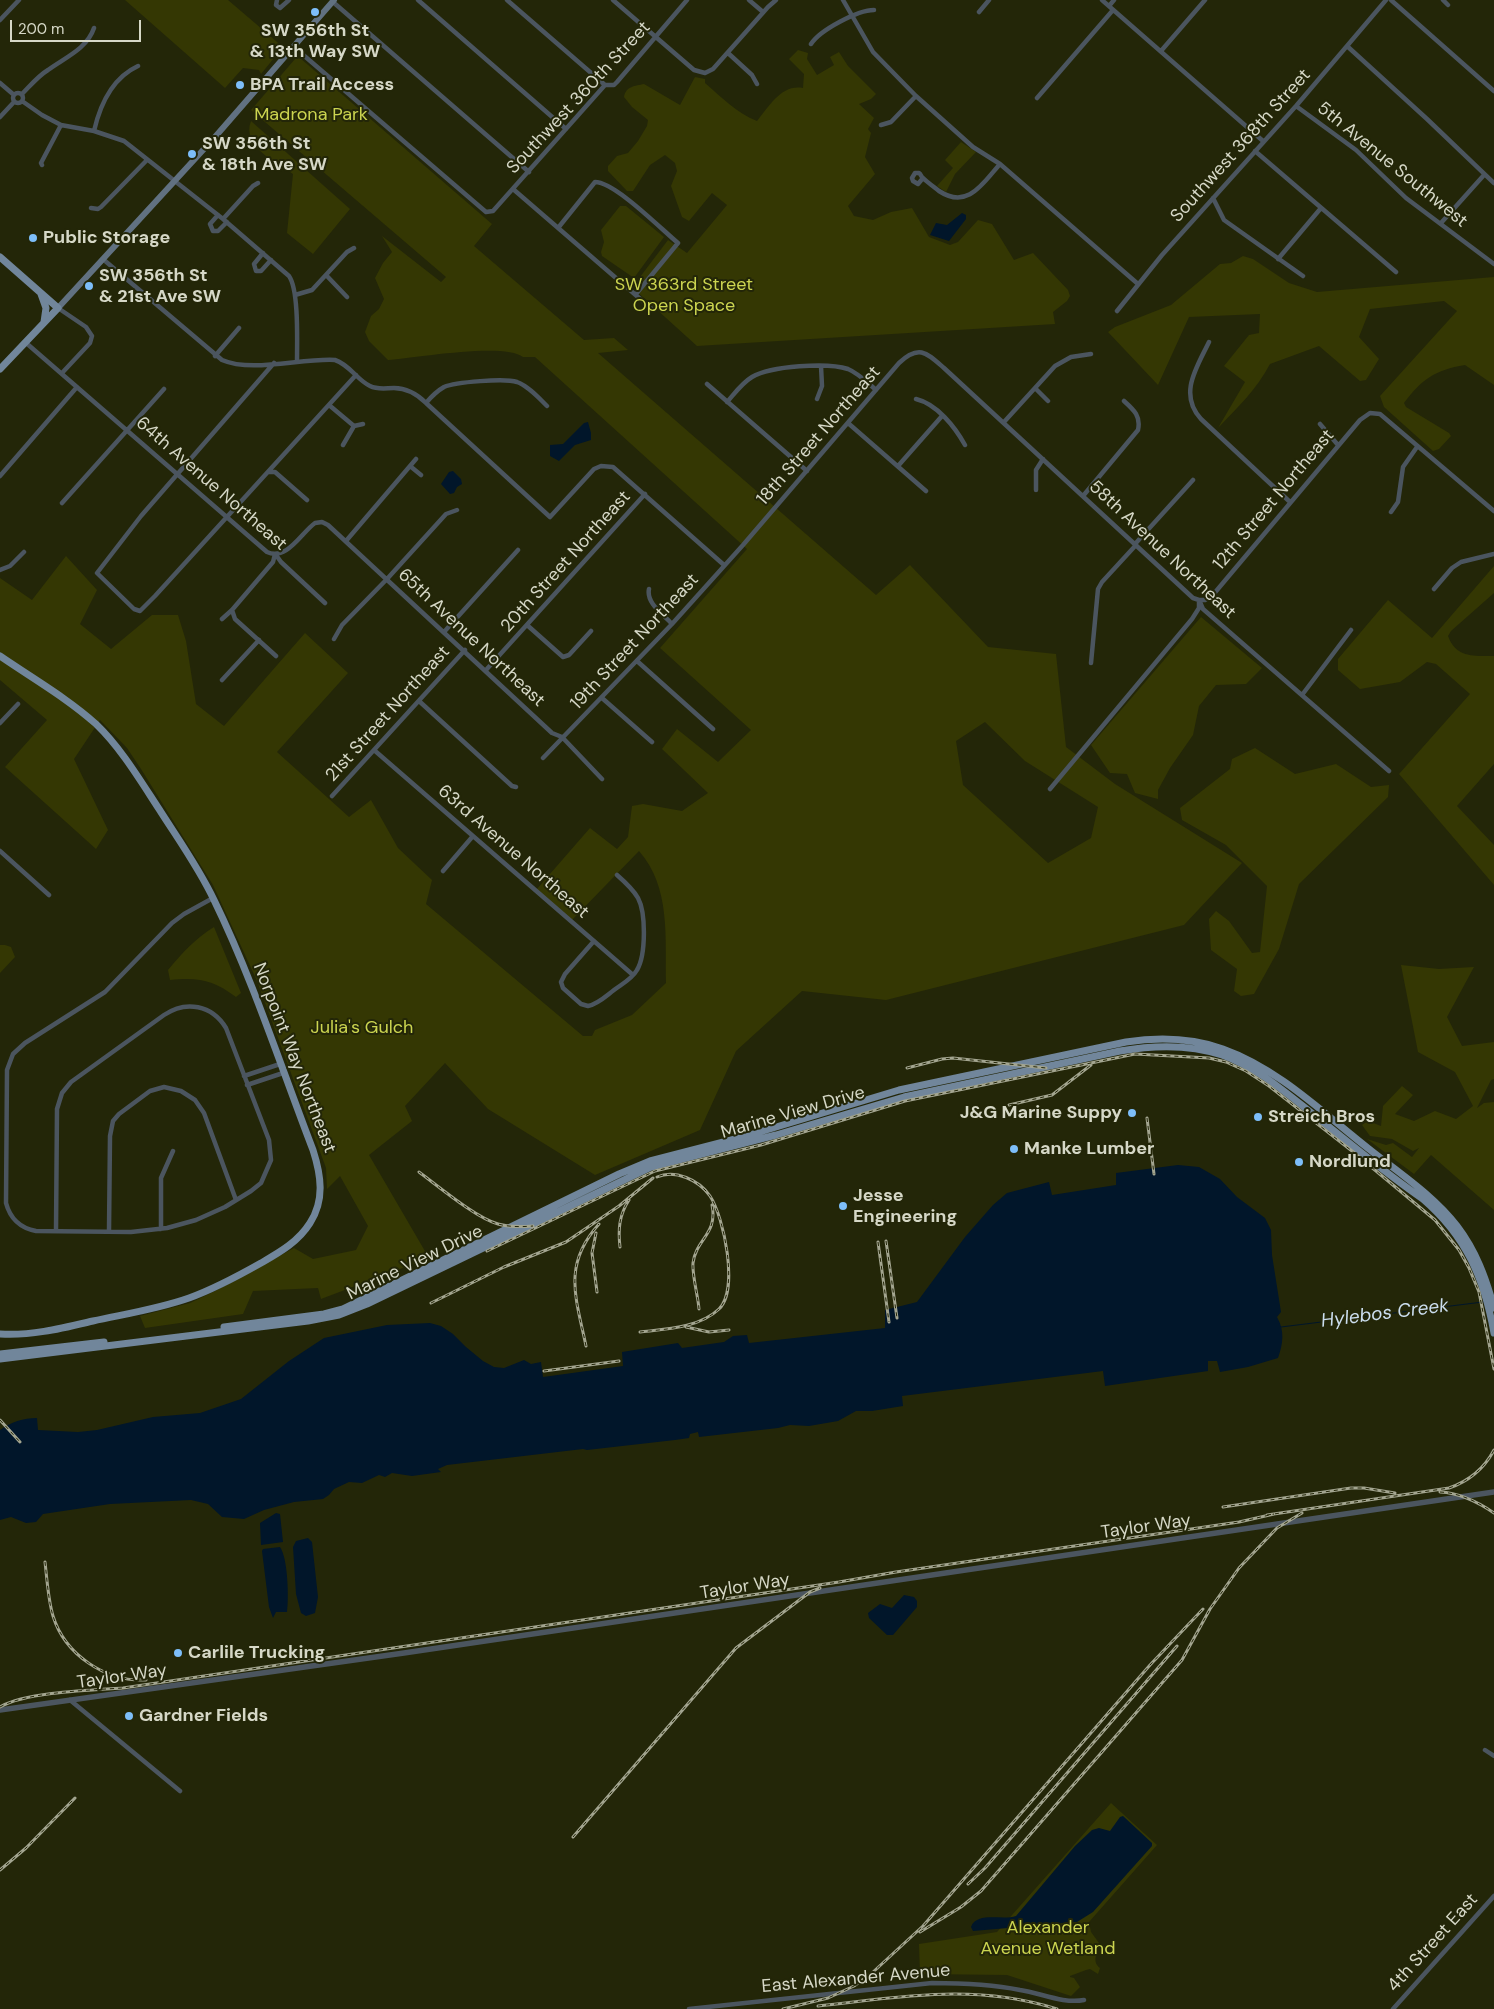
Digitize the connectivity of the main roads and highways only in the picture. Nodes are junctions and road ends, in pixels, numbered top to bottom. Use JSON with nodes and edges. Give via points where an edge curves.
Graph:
{"nodes":[{"id":1,"x":333,"y":1,"type":"edge"},
{"id":2,"x":0,"y":257,"type":"edge"},
{"id":3,"x":40,"y":292,"type":"junction"},
{"id":4,"x":58,"y":308,"type":"junction"},
{"id":5,"x":44,"y":323,"type":"junction"},
{"id":6,"x":0,"y":368,"type":"edge"},
{"id":7,"x":0,"y":656,"type":"edge"},
{"id":8,"x":1487,"y":1291,"type":"junction"},
{"id":9,"x":1492,"y":1309,"type":"edge"},
{"id":10,"x":1494,"y":1333,"type":"edge"},
{"id":11,"x":0,"y":1334,"type":"edge"},
{"id":12,"x":0,"y":1354,"type":"edge"},
{"id":13,"x":0,"y":1359,"type":"edge"}],
"edges":[{"from":1,"to":4,"type":"main road"},
{"from":2,"to":3,"type":"main road"},
{"from":3,"to":4,"type":"main road"},
{"from":3,"to":5,"type":"main road","via":[[46,308]]},
{"from":4,"to":5,"type":"main road"},
{"from":5,"to":6,"type":"main road"},
{"from":7,"to":11,"type":"main road","name":"Norpoint Way Northeast","via":[[96,725],[153,800],[213,898],[236,950],[319,1172],[319,1203],[311,1222],[283,1251],[255,1266],[188,1298],[164,1305],[30,1334]]},
{"from":8,"to":9,"type":"main road","name":"Marine View Drive"},
{"from":8,"to":12,"type":"main road","name":"Marine View Drive","via":[[1483,1270],[1472,1247],[1436,1202],[1287,1084],[1256,1063],[1222,1048],[1161,1039],[1126,1042],[899,1090],[650,1161],[358,1303],[324,1314]]},
{"from":8,"to":13,"type":"main road","name":"Marine View Drive","via":[[1464,1246],[1442,1217],[1274,1082],[1221,1055],[1191,1048],[1151,1047],[904,1096],[651,1168],[339,1315]]},
{"from":9,"to":10,"type":"main road","name":"Marine View Drive"}]}
